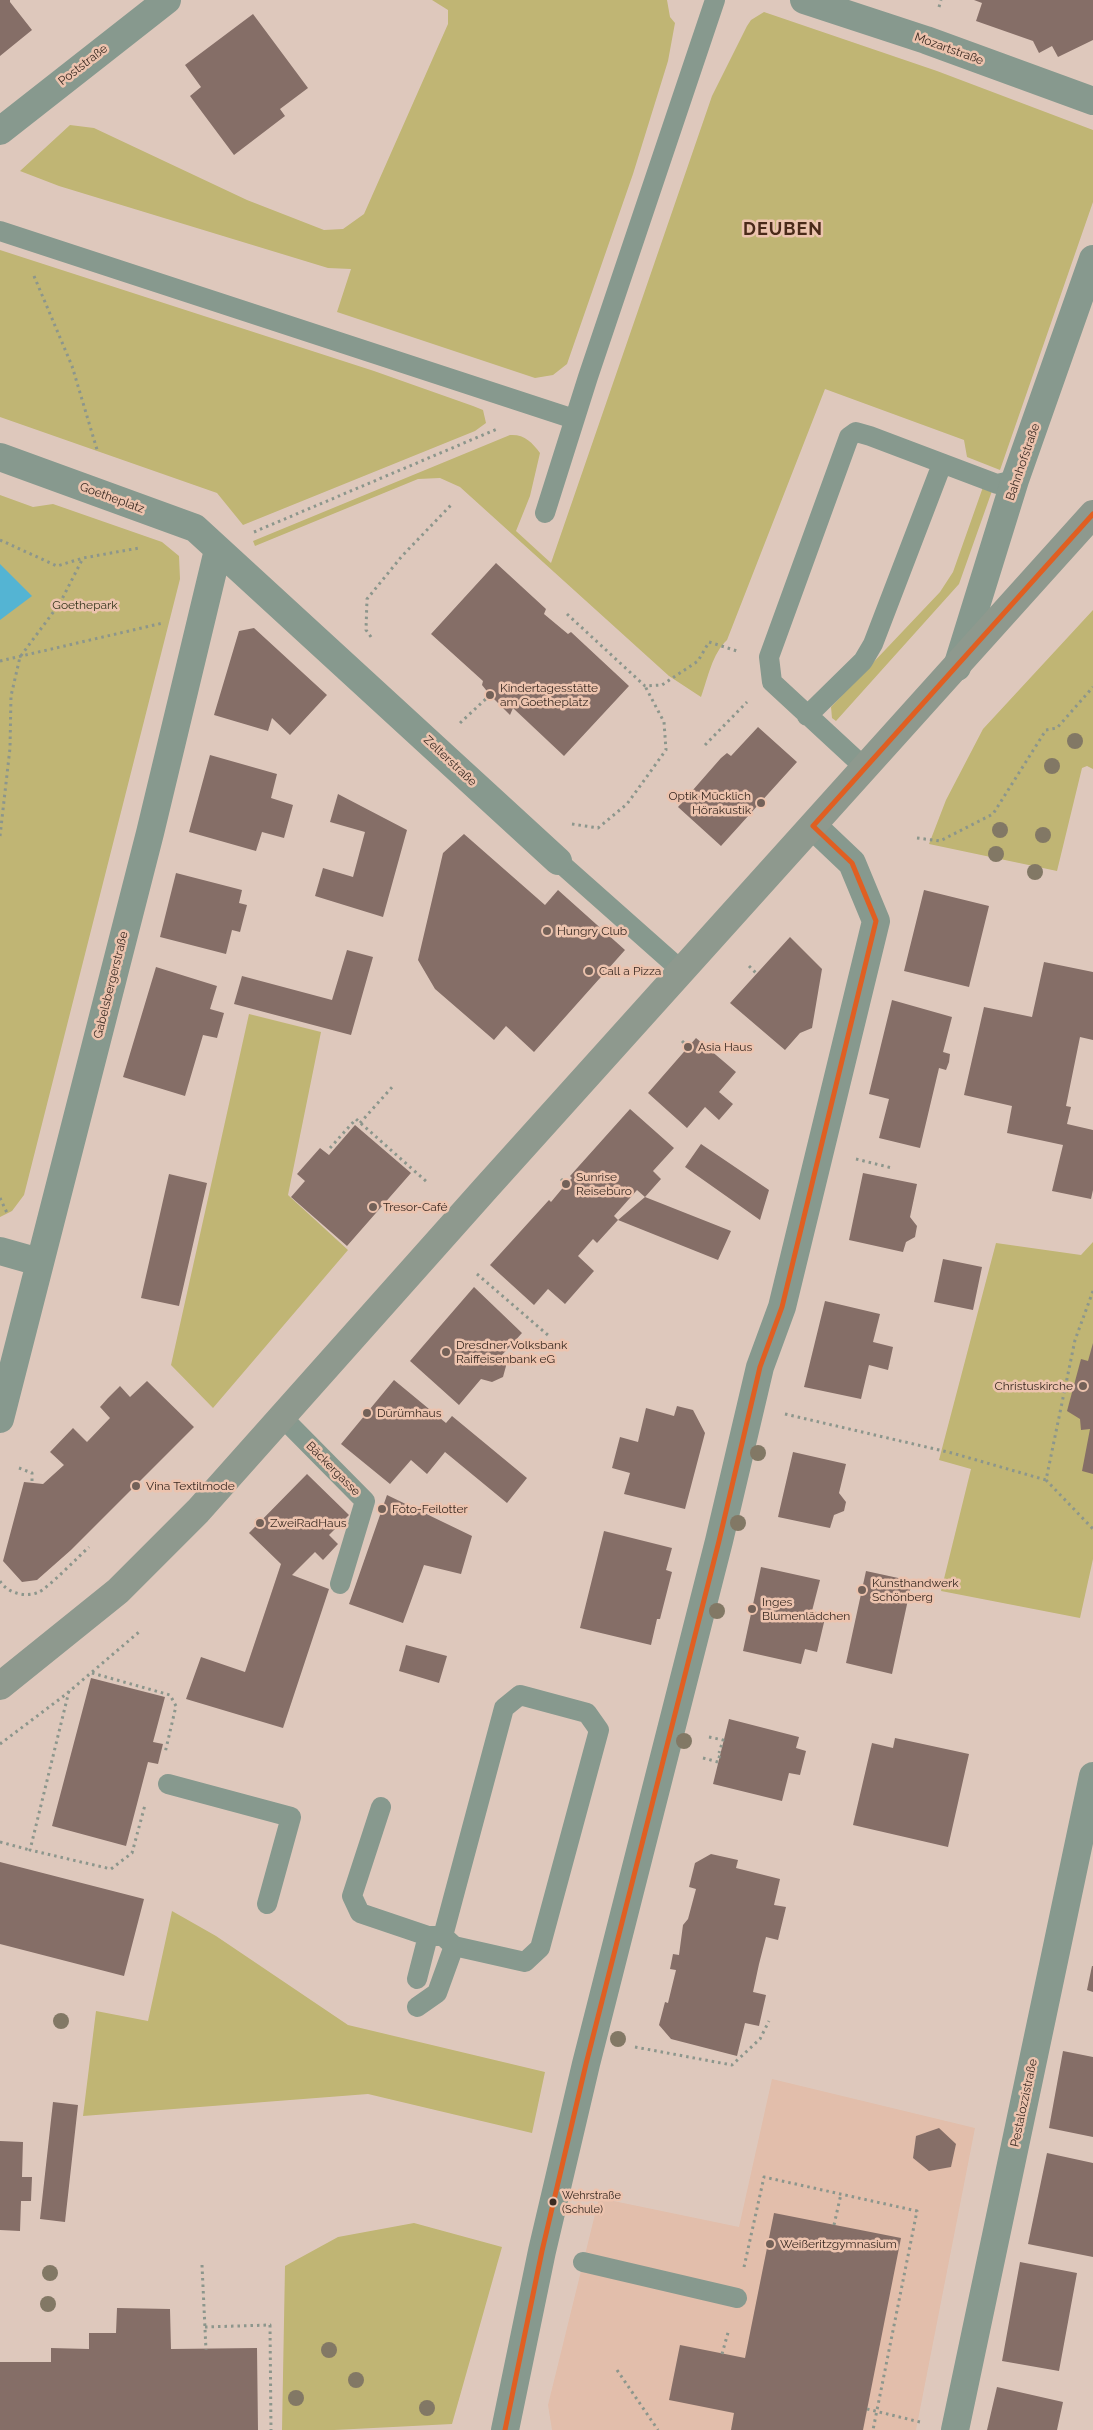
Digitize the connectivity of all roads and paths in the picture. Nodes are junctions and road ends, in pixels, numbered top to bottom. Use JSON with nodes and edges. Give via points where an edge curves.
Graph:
{"nodes":[{"id":1,"x":167,"y":0,"type":"edge"},
{"id":2,"x":715,"y":0,"type":"edge"},
{"id":3,"x":804,"y":0,"type":"edge"},
{"id":4,"x":1093,"y":101,"type":"edge"},
{"id":5,"x":0,"y":131,"type":"edge"},
{"id":6,"x":9,"y":234,"type":"edge"},
{"id":7,"x":1093,"y":259,"type":"edge"},
{"id":8,"x":546,"y":409,"type":"junction"},
{"id":9,"x":574,"y":419,"type":"junction"},
{"id":10,"x":0,"y":457,"type":"edge"},
{"id":11,"x":99,"y":459,"type":"dead end"},
{"id":12,"x":942,"y":464,"type":"junction"},
{"id":13,"x":1015,"y":480,"type":"junction"},
{"id":14,"x":452,"y":504,"type":"dead end"},
{"id":15,"x":545,"y":513,"type":"dead end"},
{"id":16,"x":1093,"y":514,"type":"edge"},
{"id":17,"x":0,"y":540,"type":"edge"},
{"id":18,"x":218,"y":550,"type":"junction"},
{"id":19,"x":202,"y":614,"type":"junction"},
{"id":20,"x":567,"y":614,"type":"dead end"},
{"id":21,"x":371,"y":638,"type":"dead end"},
{"id":22,"x":721,"y":646,"type":"dead end"},
{"id":23,"x":20,"y":657,"type":"junction"},
{"id":24,"x":0,"y":661,"type":"edge"},
{"id":25,"x":957,"y":667,"type":"junction"},
{"id":26,"x":646,"y":686,"type":"junction"},
{"id":27,"x":1093,"y":687,"type":"edge"},
{"id":28,"x":490,"y":695,"type":"dead end"},
{"id":29,"x":755,"y":707,"type":"dead end"},
{"id":30,"x":807,"y":716,"type":"junction"},
{"id":31,"x":455,"y":720,"type":"dead end"},
{"id":32,"x":460,"y":724,"type":"junction"},
{"id":33,"x":454,"y":730,"type":"dead end"},
{"id":34,"x":467,"y":730,"type":"dead end"},
{"id":35,"x":705,"y":745,"type":"dead end"},
{"id":36,"x":865,"y":768,"type":"junction"},
{"id":37,"x":568,"y":824,"type":"dead end"},
{"id":38,"x":813,"y":826,"type":"junction"},
{"id":39,"x":0,"y":836,"type":"edge"},
{"id":40,"x":917,"y":838,"type":"dead end"},
{"id":41,"x":558,"y":861,"type":"joint"},
{"id":42,"x":749,"y":966,"type":"dead end"},
{"id":43,"x":682,"y":971,"type":"junction"},
{"id":44,"x":757,"y":974,"type":"dead end"},
{"id":45,"x":682,"y":1041,"type":"dead end"},
{"id":46,"x":688,"y":1047,"type":"dead end"},
{"id":47,"x":394,"y":1085,"type":"dead end"},
{"id":48,"x":360,"y":1123,"type":"junction"},
{"id":49,"x":330,"y":1148,"type":"dead end"},
{"id":50,"x":853,"y":1158,"type":"dead end"},
{"id":51,"x":892,"y":1168,"type":"dead end"},
{"id":52,"x":561,"y":1179,"type":"dead end"},
{"id":53,"x":428,"y":1183,"type":"dead end"},
{"id":54,"x":566,"y":1184,"type":"dead end"},
{"id":55,"x":0,"y":1251,"type":"edge"},
{"id":56,"x":39,"y":1262,"type":"junction"},
{"id":57,"x":477,"y":1274,"type":"dead end"},
{"id":58,"x":1093,"y":1291,"type":"edge"},
{"id":59,"x":549,"y":1336,"type":"dead end"},
{"id":60,"x":785,"y":1414,"type":"dead end"},
{"id":61,"x":283,"y":1418,"type":"junction"},
{"id":62,"x":0,"y":1419,"type":"edge"},
{"id":63,"x":19,"y":1468,"type":"dead end"},
{"id":64,"x":1046,"y":1480,"type":"junction"},
{"id":65,"x":32,"y":1482,"type":"dead end"},
{"id":66,"x":256,"y":1519,"type":"dead end"},
{"id":67,"x":260,"y":1523,"type":"dead end"},
{"id":68,"x":1093,"y":1529,"type":"edge"},
{"id":69,"x":90,"y":1547,"type":"dead end"},
{"id":70,"x":0,"y":1581,"type":"edge"},
{"id":71,"x":340,"y":1584,"type":"dead end"},
{"id":72,"x":139,"y":1632,"type":"dead end"},
{"id":73,"x":92,"y":1673,"type":"junction"},
{"id":74,"x":1,"y":1683,"type":"edge"},
{"id":75,"x":69,"y":1691,"type":"junction"},
{"id":76,"x":65,"y":1695,"type":"junction"},
{"id":77,"x":66,"y":1703,"type":"junction"},
{"id":78,"x":709,"y":1737,"type":"dead end"},
{"id":79,"x":0,"y":1744,"type":"edge"},
{"id":80,"x":703,"y":1758,"type":"dead end"},
{"id":81,"x":1093,"y":1776,"type":"edge"},
{"id":82,"x":163,"y":1782,"type":"junction"},
{"id":83,"x":381,"y":1806,"type":"dead end"},
{"id":84,"x":0,"y":1842,"type":"edge"},
{"id":85,"x":30,"y":1850,"type":"junction"},
{"id":86,"x":267,"y":1904,"type":"dead end"},
{"id":87,"x":442,"y":1939,"type":"junction"},
{"id":88,"x":417,"y":1979,"type":"dead end"},
{"id":89,"x":417,"y":2007,"type":"dead end"},
{"id":90,"x":769,"y":2021,"type":"dead end"},
{"id":91,"x":636,"y":2048,"type":"dead end"},
{"id":92,"x":841,"y":2194,"type":"junction"},
{"id":93,"x":834,"y":2225,"type":"dead end"},
{"id":94,"x":583,"y":2262,"type":"dead end"},
{"id":95,"x":202,"y":2264,"type":"dead end"},
{"id":96,"x":737,"y":2298,"type":"junction"},
{"id":97,"x":205,"y":2327,"type":"junction"},
{"id":98,"x":206,"y":2350,"type":"dead end"},
{"id":99,"x":722,"y":2354,"type":"dead end"},
{"id":100,"x":617,"y":2370,"type":"dead end"},
{"id":101,"x":867,"y":2408,"type":"dead end"},
{"id":102,"x":876,"y":2410,"type":"junction"},
{"id":103,"x":925,"y":2423,"type":"dead end"},
{"id":104,"x":271,"y":2430,"type":"edge"},
{"id":105,"x":505,"y":2430,"type":"edge"},
{"id":106,"x":658,"y":2430,"type":"edge"},
{"id":107,"x":873,"y":2430,"type":"edge"},
{"id":108,"x":955,"y":2430,"type":"edge"}],
"edges":[{"from":1,"to":5,"type":"street","name":"Poststraße"},
{"from":2,"to":9,"type":"lane"},
{"from":3,"to":4,"type":"street","name":"Mozartstraße"},
{"from":6,"to":8,"type":"lane"},
{"from":6,"to":11,"type":"path","via":[[72,366]]},
{"from":7,"to":13,"type":"street","name":"Bahnhofstraße"},
{"from":8,"to":9,"type":"lane"},
{"from":8,"to":18,"type":"path","via":[[241,537]]},
{"from":9,"to":15,"type":"lane"},
{"from":10,"to":18,"type":"street","name":"Goetheplatz","via":[[195,528]]},
{"from":12,"to":13,"type":"lane","via":[[997,484]]},
{"from":12,"to":30,"type":"lane","via":[[873,644],[862,661]]},
{"from":12,"to":30,"type":"lane","via":[[870,436],[856,432],[849,437],[769,657],[772,682]]},
{"from":13,"to":25,"type":"street","name":"Bahnhofstraße"},
{"from":14,"to":21,"type":"path","via":[[367,598],[366,630]]},
{"from":16,"to":25,"type":"main road"},
{"from":17,"to":23,"type":"path","via":[[57,566],[82,558],[60,603]]},
{"from":18,"to":19,"type":"street","name":"Gabelsbergerstraße"},
{"from":18,"to":41,"type":"street","name":"Zelterstraße"},
{"from":19,"to":23,"type":"path"},
{"from":19,"to":56,"type":"street","name":"Gabelsbergerstraße","via":[[150,833]]},
{"from":20,"to":26,"type":"path"},
{"from":22,"to":26,"type":"path","via":[[710,642],[698,661],[662,685]]},
{"from":23,"to":24,"type":"path"},
{"from":23,"to":39,"type":"path","via":[[11,696],[10,748]]},
{"from":25,"to":36,"type":"main road"},
{"from":26,"to":37,"type":"path","via":[[664,722],[666,750],[627,804],[598,828]]},
{"from":27,"to":40,"type":"path","via":[[1057,728],[1046,730],[993,814],[940,841]]},
{"from":28,"to":32,"type":"path"},
{"from":29,"to":35,"type":"path","via":[[748,700]]},
{"from":30,"to":36,"type":"lane"},
{"from":31,"to":32,"type":"path"},
{"from":32,"to":33,"type":"path"},
{"from":32,"to":34,"type":"path"},
{"from":36,"to":38,"type":"main road"},
{"from":38,"to":43,"type":"main road"},
{"from":38,"to":105,"type":"street","via":[[852,863],[876,921],[782,1307],[760,1367],[719,1542],[586,2064],[542,2251]]},
{"from":41,"to":43,"type":"lane","name":"Zelterstraße"},
{"from":42,"to":44,"type":"path"},
{"from":43,"to":61,"type":"main road"},
{"from":45,"to":46,"type":"path"},
{"from":47,"to":48,"type":"path"},
{"from":48,"to":49,"type":"path","via":[[356,1119]]},
{"from":48,"to":53,"type":"path"},
{"from":50,"to":51,"type":"path"},
{"from":52,"to":54,"type":"path"},
{"from":55,"to":56,"type":"street"},
{"from":56,"to":62,"type":"street","name":"Gabelsbergerstraße"},
{"from":57,"to":59,"type":"path"},
{"from":58,"to":64,"type":"path","via":[[1075,1340]]},
{"from":60,"to":64,"type":"path","via":[[952,1453]]},
{"from":61,"to":71,"type":"lane","name":"Bäckergasse","via":[[365,1501]]},
{"from":61,"to":74,"type":"main road","via":[[198,1511],[118,1590]]},
{"from":63,"to":65,"type":"path","via":[[32,1473]]},
{"from":64,"to":68,"type":"path"},
{"from":66,"to":67,"type":"path"},
{"from":69,"to":70,"type":"path","via":[[39,1592],[19,1595],[3,1587]]},
{"from":72,"to":73,"type":"path"},
{"from":73,"to":75,"type":"path"},
{"from":73,"to":82,"type":"path","via":[[170,1695],[176,1706]]},
{"from":75,"to":76,"type":"path"},
{"from":75,"to":77,"type":"path"},
{"from":76,"to":77,"type":"path"},
{"from":76,"to":79,"type":"path"},
{"from":77,"to":85,"type":"path"},
{"from":78,"to":80,"type":"path","via":[[723,1740],[718,1762]]},
{"from":81,"to":108,"type":"street","name":"Pestalozzistraße"},
{"from":82,"to":85,"type":"path","via":[[151,1782],[132,1853],[111,1869]]},
{"from":82,"to":86,"type":"lane","via":[[291,1817]]},
{"from":83,"to":87,"type":"lane","via":[[352,1896],[360,1913]]},
{"from":84,"to":85,"type":"path"},
{"from":87,"to":87,"type":"lane","via":[[525,1962],[540,1948],[600,1730],[587,1713],[520,1695],[504,1708]]},
{"from":87,"to":88,"type":"lane"},
{"from":87,"to":89,"type":"lane","via":[[438,1993]]},
{"from":90,"to":91,"type":"path","via":[[760,2040],[732,2065]]},
{"from":92,"to":93,"type":"path"},
{"from":92,"to":96,"type":"path","via":[[764,2177]]},
{"from":92,"to":102,"type":"path","via":[[917,2212]]},
{"from":94,"to":96,"type":"lane"},
{"from":95,"to":97,"type":"path"},
{"from":96,"to":99,"type":"path"},
{"from":97,"to":98,"type":"path"},
{"from":97,"to":104,"type":"path","via":[[270,2325]]},
{"from":100,"to":106,"type":"path"},
{"from":101,"to":102,"type":"path"},
{"from":102,"to":103,"type":"path"},
{"from":102,"to":107,"type":"path"}]}
